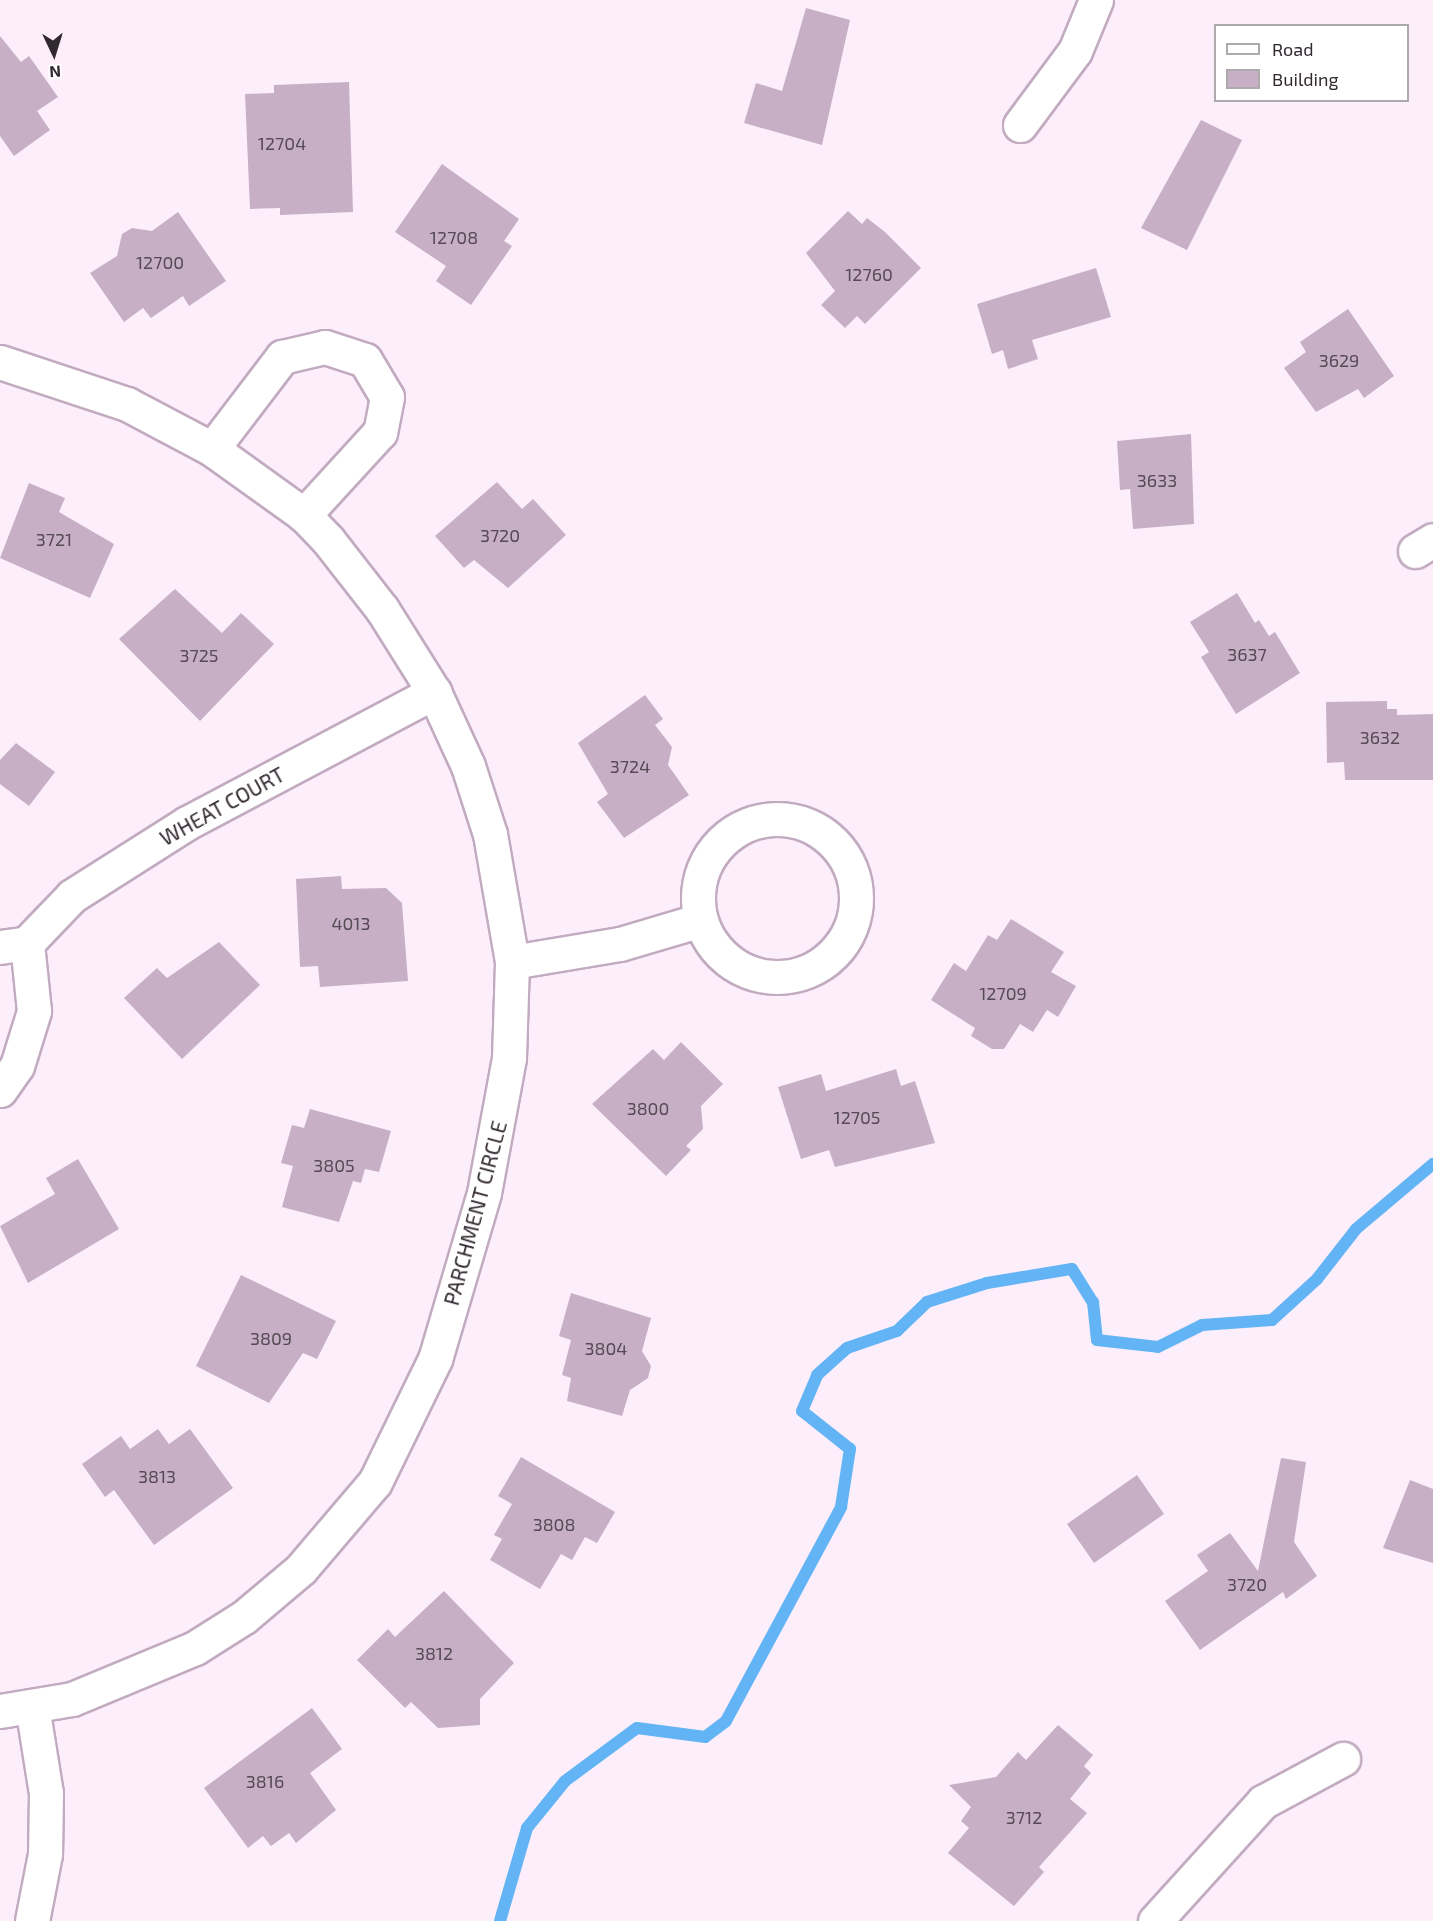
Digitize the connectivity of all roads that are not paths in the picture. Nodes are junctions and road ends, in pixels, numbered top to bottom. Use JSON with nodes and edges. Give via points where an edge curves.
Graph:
{"nodes":[{"id":1,"x":1096,"y":0,"type":"edge"},
{"id":2,"x":1020,"y":125,"type":"dead end"},
{"id":3,"x":0,"y":362,"type":"edge"},
{"id":4,"x":212,"y":449,"type":"junction"},
{"id":5,"x":304,"y":515,"type":"junction"},
{"id":6,"x":434,"y":692,"type":"junction"},
{"id":7,"x":701,"y":920,"type":"junction"},
{"id":8,"x":13,"y":945,"type":"edge"},
{"id":9,"x":512,"y":962,"type":"junction"},
{"id":10,"x":0,"y":1090,"type":"edge"},
{"id":11,"x":32,"y":1706,"type":"junction"},
{"id":12,"x":0,"y":1711,"type":"edge"},
{"id":13,"x":1343,"y":1759,"type":"dead end"},
{"id":14,"x":32,"y":1921,"type":"edge"},
{"id":15,"x":1155,"y":1921,"type":"edge"}],
"edges":[{"from":1,"to":2,"type":"street","via":[[1075,51]]},
{"from":3,"to":4,"type":"street","name":"PARCHMENT CIRCLE","via":[[127,404]]},
{"from":4,"to":5,"type":"street","name":"PARCHMENT CIRCLE"},
{"from":4,"to":5,"type":"street","via":[[282,357],[325,347],[365,360],[387,397],[380,432]]},
{"from":5,"to":6,"type":"street","name":"PARCHMENT CIRCLE","via":[[382,609]]},
{"from":6,"to":8,"type":"street","name":"WHEAT COURT","via":[[115,866]]},
{"from":6,"to":9,"type":"street","name":"PARCHMENT CIRCLE","via":[[468,766],[490,834]]},
{"from":7,"to":7,"type":"street","via":[[709,939],[739,967],[778,977],[799,973],[834,952],[846,935],[854,916],[853,875],[844,856],[814,828],[795,821],[754,822],[719,843],[707,860],[699,879]]},
{"from":7,"to":9,"type":"street","via":[[620,944]]},
{"from":8,"to":10,"type":"street","name":"WHEAT COURT","via":[[34,1011],[17,1066]]},
{"from":9,"to":11,"type":"street","name":"PARCHMENT CIRCLE","via":[[509,1058],[484,1193],[435,1359],[375,1482],[301,1569],[244,1617],[127,1680]]},
{"from":11,"to":12,"type":"street","name":"PARCHMENT CIRCLE"},
{"from":11,"to":14,"type":"street","via":[[46,1793],[45,1854]]},
{"from":13,"to":15,"type":"street","via":[[1263,1802]]}]}
